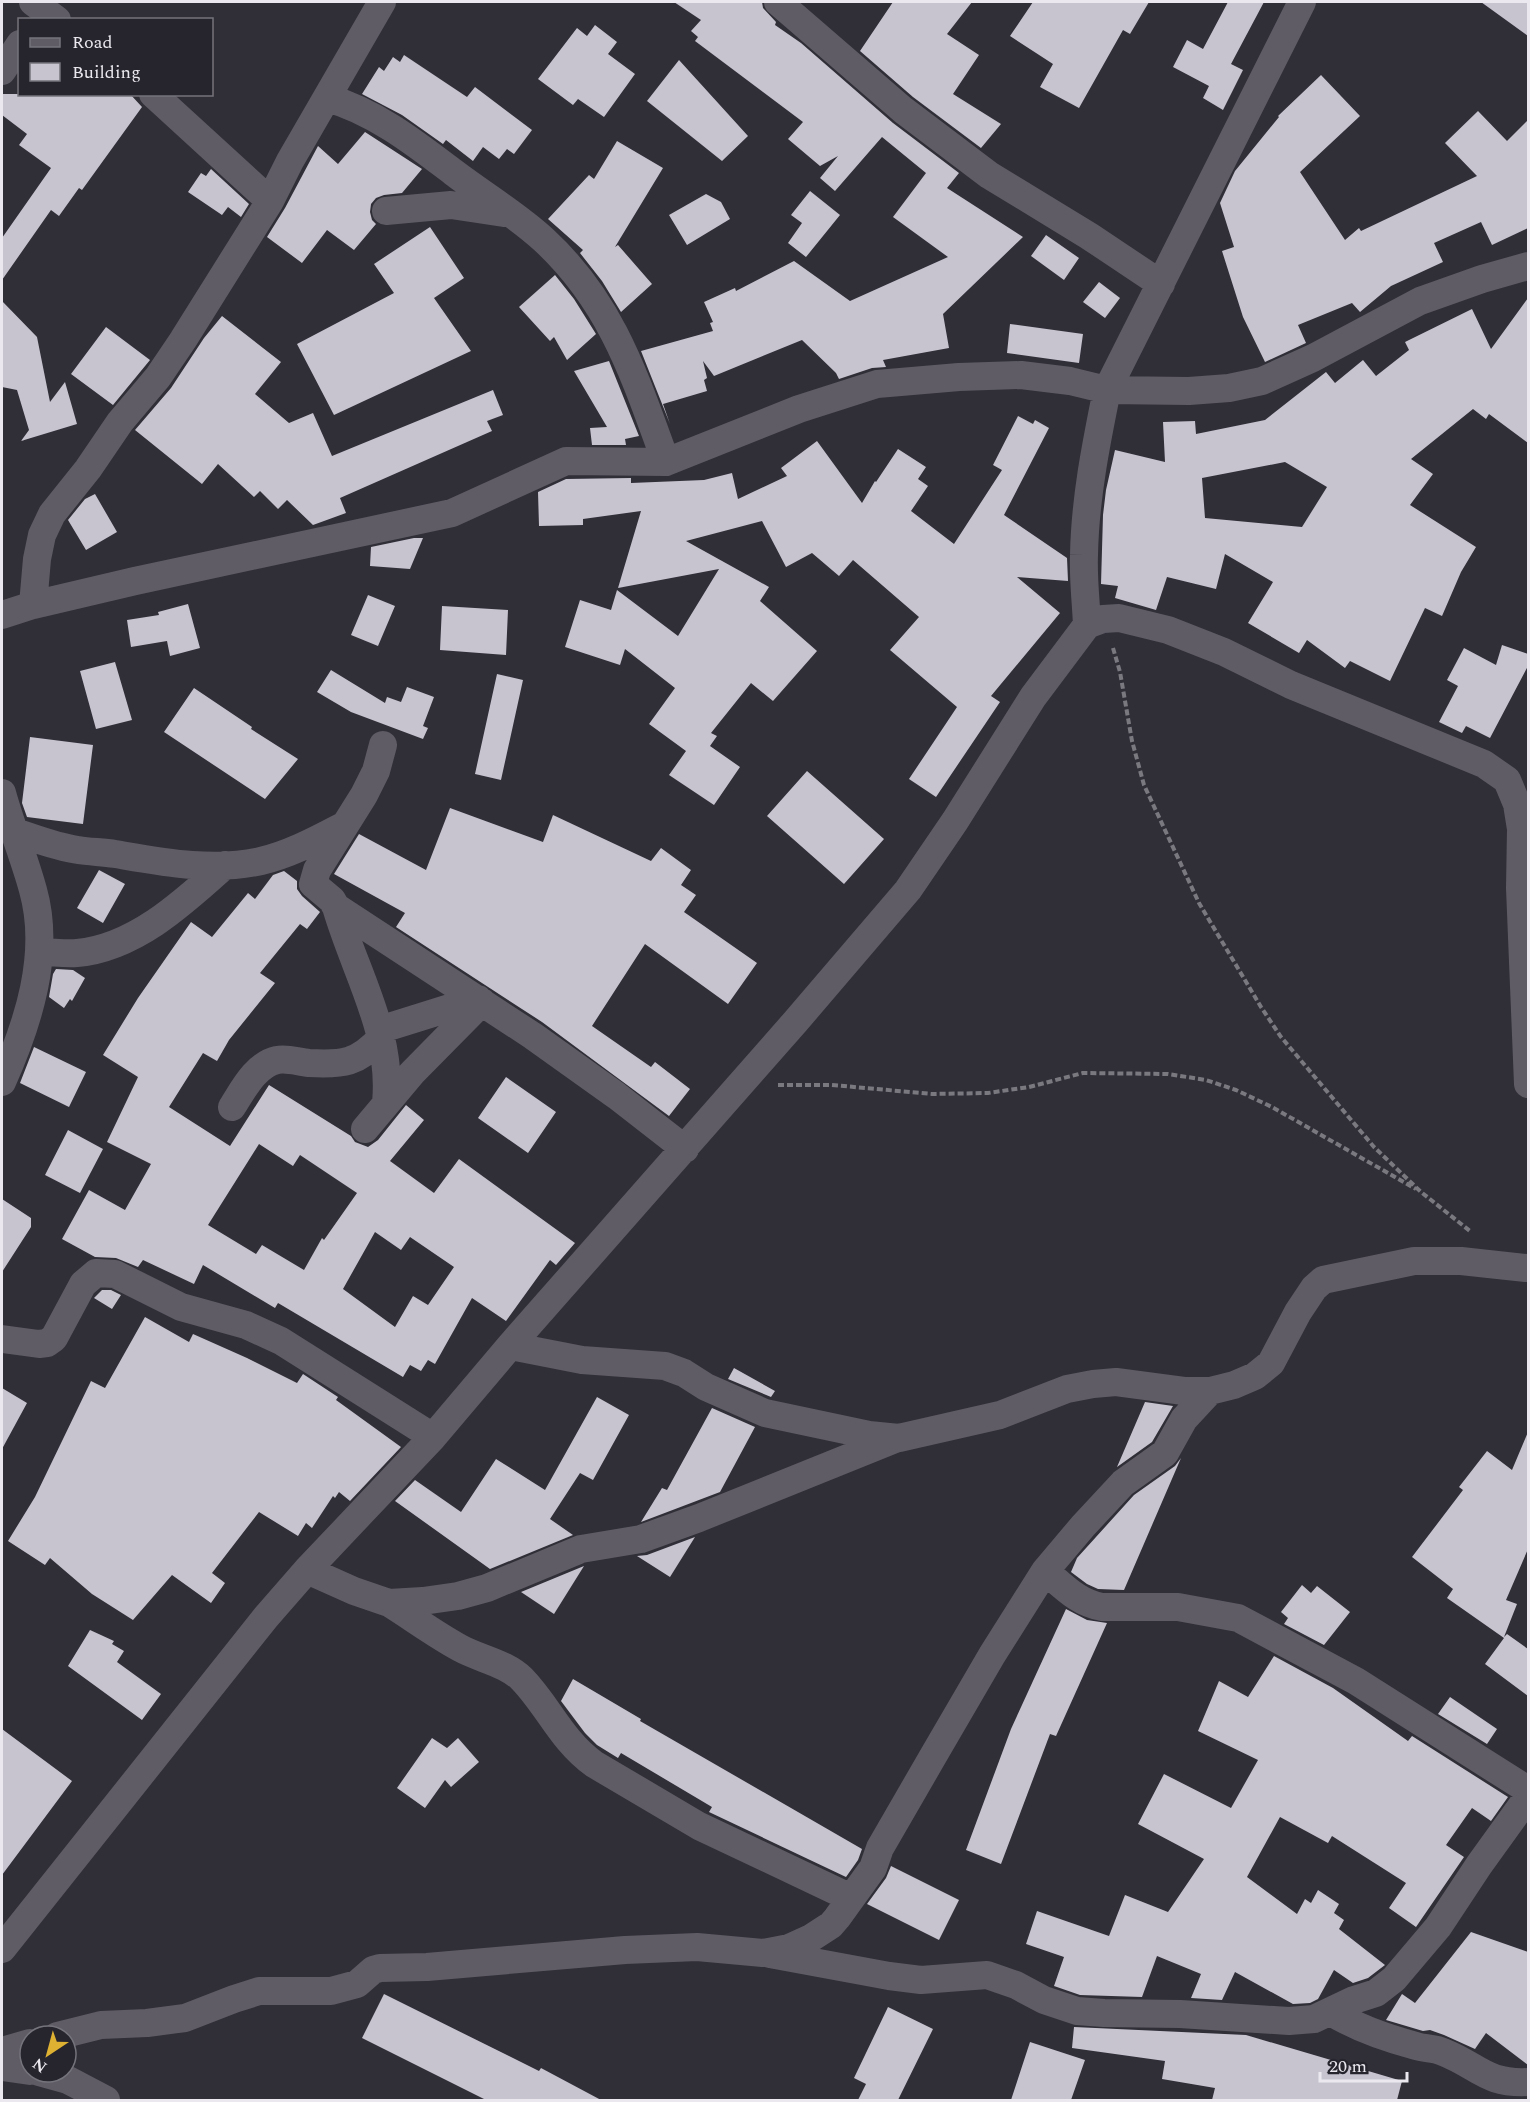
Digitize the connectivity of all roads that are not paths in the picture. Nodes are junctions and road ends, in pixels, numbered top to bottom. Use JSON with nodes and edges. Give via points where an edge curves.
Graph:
{"nodes":[{"id":1,"x":382,"y":2,"type":"edge"},
{"id":2,"x":778,"y":2,"type":"edge"},
{"id":3,"x":1302,"y":2,"type":"edge"},
{"id":4,"x":18,"y":47,"type":"edge"},
{"id":5,"x":2,"y":71,"type":"edge"},
{"id":6,"x":155,"y":96,"type":"edge"},
{"id":7,"x":327,"y":98,"type":"junction"},
{"id":8,"x":270,"y":201,"type":"junction"},
{"id":9,"x":386,"y":210,"type":"dead end"},
{"id":10,"x":513,"y":214,"type":"junction"},
{"id":11,"x":1528,"y":267,"type":"edge"},
{"id":12,"x":1161,"y":284,"type":"junction"},
{"id":13,"x":1107,"y":390,"type":"junction"},
{"id":14,"x":666,"y":462,"type":"junction"},
{"id":15,"x":33,"y":605,"type":"junction"},
{"id":16,"x":2,"y":615,"type":"edge"},
{"id":17,"x":1095,"y":622,"type":"junction"},
{"id":18,"x":382,"y":745,"type":"dead end"},
{"id":19,"x":2,"y":794,"type":"edge"},
{"id":20,"x":346,"y":824,"type":"junction"},
{"id":21,"x":12,"y":831,"type":"junction"},
{"id":22,"x":225,"y":865,"type":"junction"},
{"id":23,"x":336,"y":907,"type":"junction"},
{"id":24,"x":40,"y":952,"type":"junction"},
{"id":25,"x":480,"y":1000,"type":"junction"},
{"id":26,"x":380,"y":1034,"type":"junction"},
{"id":27,"x":2,"y":1082,"type":"edge"},
{"id":28,"x":1528,"y":1084,"type":"edge"},
{"id":29,"x":386,"y":1103,"type":"junction"},
{"id":30,"x":232,"y":1107,"type":"dead end"},
{"id":31,"x":365,"y":1130,"type":"dead end"},
{"id":32,"x":685,"y":1149,"type":"junction"},
{"id":33,"x":1526,"y":1268,"type":"dead end"},
{"id":34,"x":2,"y":1340,"type":"edge"},
{"id":35,"x":510,"y":1346,"type":"junction"},
{"id":36,"x":1210,"y":1391,"type":"junction"},
{"id":37,"x":433,"y":1437,"type":"junction"},
{"id":38,"x":899,"y":1438,"type":"junction"},
{"id":39,"x":307,"y":1570,"type":"junction"},
{"id":40,"x":1045,"y":1571,"type":"junction"},
{"id":41,"x":390,"y":1603,"type":"junction"},
{"id":42,"x":1528,"y":1790,"type":"edge"},
{"id":43,"x":1528,"y":1797,"type":"edge"},
{"id":44,"x":852,"y":1898,"type":"junction"},
{"id":45,"x":2,"y":1949,"type":"edge"},
{"id":46,"x":763,"y":1953,"type":"junction"},
{"id":47,"x":1331,"y":2012,"type":"junction"},
{"id":48,"x":78,"y":2031,"type":"edge"},
{"id":49,"x":18,"y":2046,"type":"edge"},
{"id":50,"x":2,"y":2051,"type":"edge"},
{"id":51,"x":2,"y":2067,"type":"edge"},
{"id":52,"x":18,"y":2069,"type":"edge"},
{"id":53,"x":1528,"y":2082,"type":"edge"},
{"id":54,"x":76,"y":2084,"type":"edge"},
{"id":55,"x":106,"y":2100,"type":"edge"}],
"edges":[{"from":1,"to":7,"type":"street"},
{"from":2,"to":12,"type":"street","via":[[903,110],[989,175]]},
{"from":3,"to":12,"type":"street"},
{"from":4,"to":5,"type":"street"},
{"from":6,"to":8,"type":"street"},
{"from":7,"to":8,"type":"street"},
{"from":7,"to":10,"type":"street","via":[[351,104],[376,118]]},
{"from":8,"to":15,"type":"street","via":[[158,377],[52,514],[42,535]]},
{"from":9,"to":10,"type":"street","via":[[451,205]]},
{"from":10,"to":14,"type":"street","via":[[545,241],[596,300],[638,385]]},
{"from":11,"to":13,"type":"street","via":[[1420,301],[1262,381],[1188,391]]},
{"from":12,"to":13,"type":"street"},
{"from":13,"to":14,"type":"street","via":[[1021,375],[877,384],[799,409]]},
{"from":13,"to":17,"type":"street","via":[[1087,504],[1084,556]]},
{"from":14,"to":15,"type":"street","via":[[566,461],[452,513]]},
{"from":15,"to":16,"type":"street"},
{"from":17,"to":28,"type":"street","via":[[1119,618],[1168,630],[1484,764],[1507,780],[1517,804],[1521,829]]},
{"from":17,"to":32,"type":"street","via":[[1033,697],[908,890]]},
{"from":18,"to":20,"type":"street","via":[[376,771]]},
{"from":19,"to":21,"type":"street"},
{"from":20,"to":22,"type":"street","via":[[297,850],[260,861]]},
{"from":20,"to":23,"type":"street","via":[[317,870],[313,884]]},
{"from":21,"to":22,"type":"street","via":[[78,850],[171,864]]},
{"from":21,"to":24,"type":"street","via":[[34,891]]},
{"from":22,"to":24,"type":"street","via":[[151,925],[110,946],[78,953]]},
{"from":23,"to":25,"type":"street"},
{"from":23,"to":26,"type":"street"},
{"from":24,"to":27,"type":"street","via":[[29,1007]]},
{"from":25,"to":26,"type":"street"},
{"from":25,"to":29,"type":"street"},
{"from":25,"to":32,"type":"street"},
{"from":26,"to":29,"type":"street","via":[[387,1068]]},
{"from":26,"to":30,"type":"street","via":[[364,1055],[349,1061],[276,1060],[258,1071]]},
{"from":29,"to":31,"type":"street"},
{"from":32,"to":35,"type":"street"},
{"from":33,"to":36,"type":"street","via":[[1414,1261],[1323,1280],[1298,1312],[1270,1364],[1234,1386]]},
{"from":34,"to":37,"type":"street","via":[[47,1343],[54,1338],[83,1284],[96,1273],[115,1274],[181,1307],[246,1325],[281,1341]]},
{"from":35,"to":37,"type":"street"},
{"from":35,"to":38,"type":"street","via":[[582,1360],[664,1366],[765,1413],[869,1436]]},
{"from":36,"to":38,"type":"street","via":[[1093,1384],[1067,1389],[1000,1415]]},
{"from":36,"to":40,"type":"street","via":[[1184,1419],[1165,1453],[1123,1483]]},
{"from":37,"to":39,"type":"street"},
{"from":38,"to":41,"type":"street","via":[[641,1539],[581,1549],[487,1588],[423,1601]]},
{"from":39,"to":41,"type":"street"},
{"from":39,"to":45,"type":"street"},
{"from":40,"to":42,"type":"street","via":[[1091,1605],[1178,1607],[1238,1618],[1356,1681]]},
{"from":40,"to":44,"type":"street"},
{"from":41,"to":44,"type":"street","via":[[460,1648],[514,1673],[568,1741],[594,1764],[699,1826]]},
{"from":43,"to":47,"type":"street","via":[[1438,1927],[1394,1979],[1376,1993]]},
{"from":44,"to":46,"type":"street","via":[[831,1925],[811,1938]]},
{"from":46,"to":47,"type":"street","via":[[921,1980],[987,1975],[1077,2011],[1289,2021],[1314,2019]]},
{"from":46,"to":48,"type":"street","via":[[697,1947],[380,1968],[357,1984],[331,1991],[259,1991],[185,2018]]},
{"from":47,"to":53,"type":"street","via":[[1379,2035],[1441,2050],[1486,2076],[1503,2082]]},
{"from":49,"to":50,"type":"street"},
{"from":51,"to":52,"type":"street"},
{"from":54,"to":55,"type":"street"}]}
